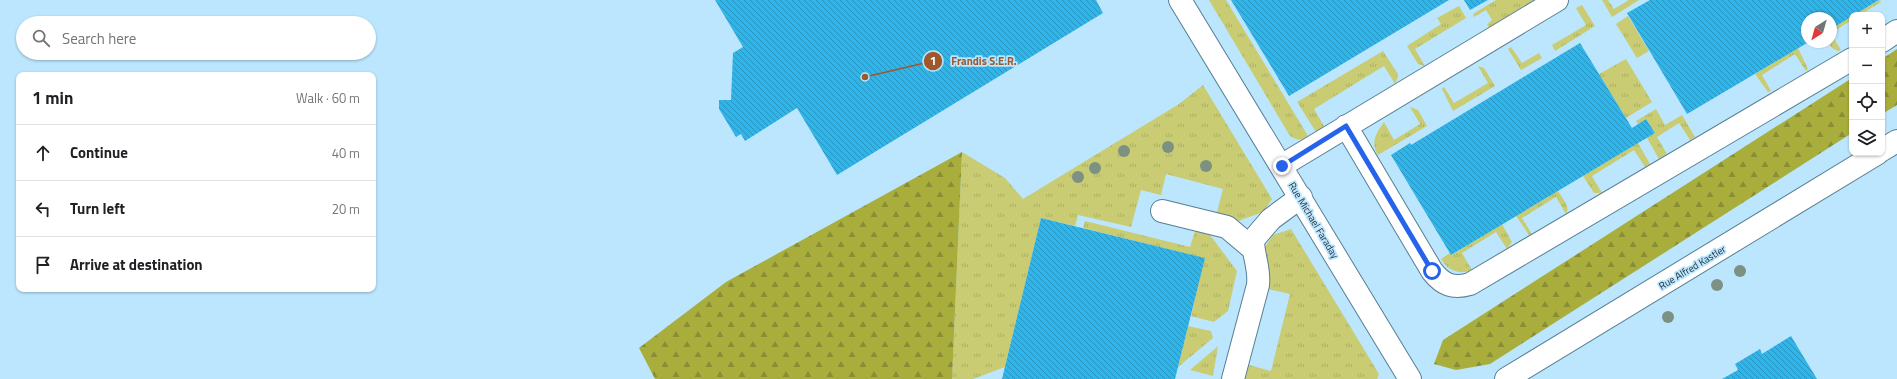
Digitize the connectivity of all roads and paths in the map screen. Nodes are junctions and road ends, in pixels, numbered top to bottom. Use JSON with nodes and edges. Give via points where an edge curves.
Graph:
{"nodes":[{"id":1,"x":1180,"y":0,"type":"edge"},
{"id":2,"x":1557,"y":0,"type":"edge"},
{"id":3,"x":1897,"y":31,"type":"edge"},
{"id":4,"x":1885,"y":39,"type":"edge"},
{"id":5,"x":1849,"y":61,"type":"edge"},
{"id":6,"x":1346,"y":126,"type":"junction"},
{"id":7,"x":1897,"y":141,"type":"edge"},
{"id":8,"x":1885,"y":148,"type":"edge"},
{"id":9,"x":1873,"y":156,"type":"edge"},
{"id":10,"x":1282,"y":166,"type":"junction"},
{"id":11,"x":1300,"y":197,"type":"junction"},
{"id":12,"x":1162,"y":211,"type":"dead end"},
{"id":13,"x":1253,"y":249,"type":"junction"},
{"id":14,"x":1234,"y":379,"type":"edge"},
{"id":15,"x":1410,"y":379,"type":"edge"},
{"id":16,"x":1506,"y":379,"type":"edge"}],
"edges":[{"from":1,"to":10,"type":"main road","name":"Rue Michael Faraday"},
{"from":2,"to":6,"type":"main road"},
{"from":3,"to":4,"type":"main road"},
{"from":5,"to":6,"type":"main road","via":[[1470,284],[1459,287],[1449,286],[1439,280],[1432,271]]},
{"from":6,"to":10,"type":"main road"},
{"from":7,"to":8,"type":"main road"},
{"from":9,"to":16,"type":"main road","name":"Rue Alfred Kastler"},
{"from":10,"to":11,"type":"main road","name":"Rue Michael Faraday"},
{"from":11,"to":13,"type":"main road","via":[[1262,228],[1253,240]]},
{"from":11,"to":15,"type":"main road","name":"Rue Michael Faraday"},
{"from":12,"to":13,"type":"main road","via":[[1227,228]]},
{"from":13,"to":14,"type":"main road","via":[[1259,272],[1258,285]]}]}
